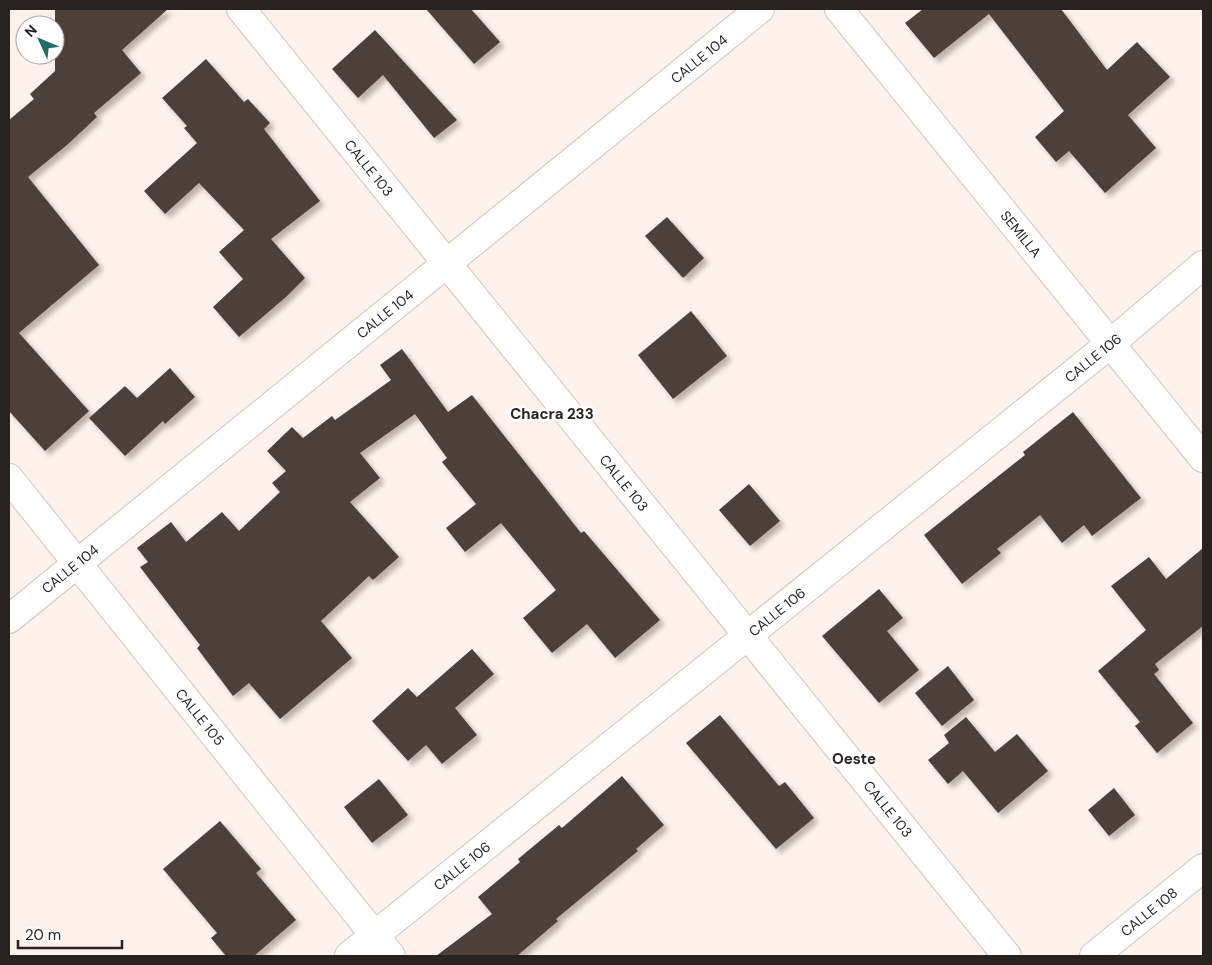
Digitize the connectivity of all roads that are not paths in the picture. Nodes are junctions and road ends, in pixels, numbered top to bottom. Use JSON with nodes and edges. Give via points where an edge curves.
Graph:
{"nodes":[{"id":1,"x":241,"y":9,"type":"edge"},
{"id":2,"x":760,"y":9,"type":"edge"},
{"id":3,"x":839,"y":9,"type":"edge"},
{"id":4,"x":447,"y":264,"type":"junction"},
{"id":5,"x":1203,"y":265,"type":"edge"},
{"id":6,"x":1110,"y":344,"type":"junction"},
{"id":7,"x":1203,"y":458,"type":"edge"},
{"id":8,"x":9,"y":478,"type":"edge"},
{"id":9,"x":77,"y":563,"type":"junction"},
{"id":10,"x":9,"y":619,"type":"edge"},
{"id":11,"x":748,"y":636,"type":"junction"},
{"id":12,"x":1203,"y":868,"type":"edge"},
{"id":13,"x":383,"y":946,"type":"edge"},
{"id":14,"x":349,"y":956,"type":"edge"},
{"id":15,"x":1007,"y":956,"type":"edge"},
{"id":16,"x":1094,"y":956,"type":"edge"}],
"edges":[{"from":1,"to":4,"type":"street","name":"CALLE 103"},
{"from":2,"to":4,"type":"street","name":"CALLE 104"},
{"from":3,"to":6,"type":"street","name":"SEMILLA"},
{"from":4,"to":9,"type":"street","name":"CALLE 104"},
{"from":4,"to":11,"type":"street","name":"CALLE 103"},
{"from":5,"to":6,"type":"street","name":"CALLE 106"},
{"from":6,"to":7,"type":"street","name":"SEMILLA"},
{"from":6,"to":11,"type":"street","name":"CALLE 106"},
{"from":8,"to":9,"type":"street","name":"CALLE 105"},
{"from":9,"to":10,"type":"street","name":"CALLE 104"},
{"from":9,"to":13,"type":"street","name":"CALLE 105"},
{"from":11,"to":13,"type":"street","name":"CALLE 106"},
{"from":11,"to":15,"type":"street","name":"CALLE 103"},
{"from":12,"to":16,"type":"street","name":"CALLE 108"},
{"from":13,"to":14,"type":"street","name":"CALLE 106"}]}
